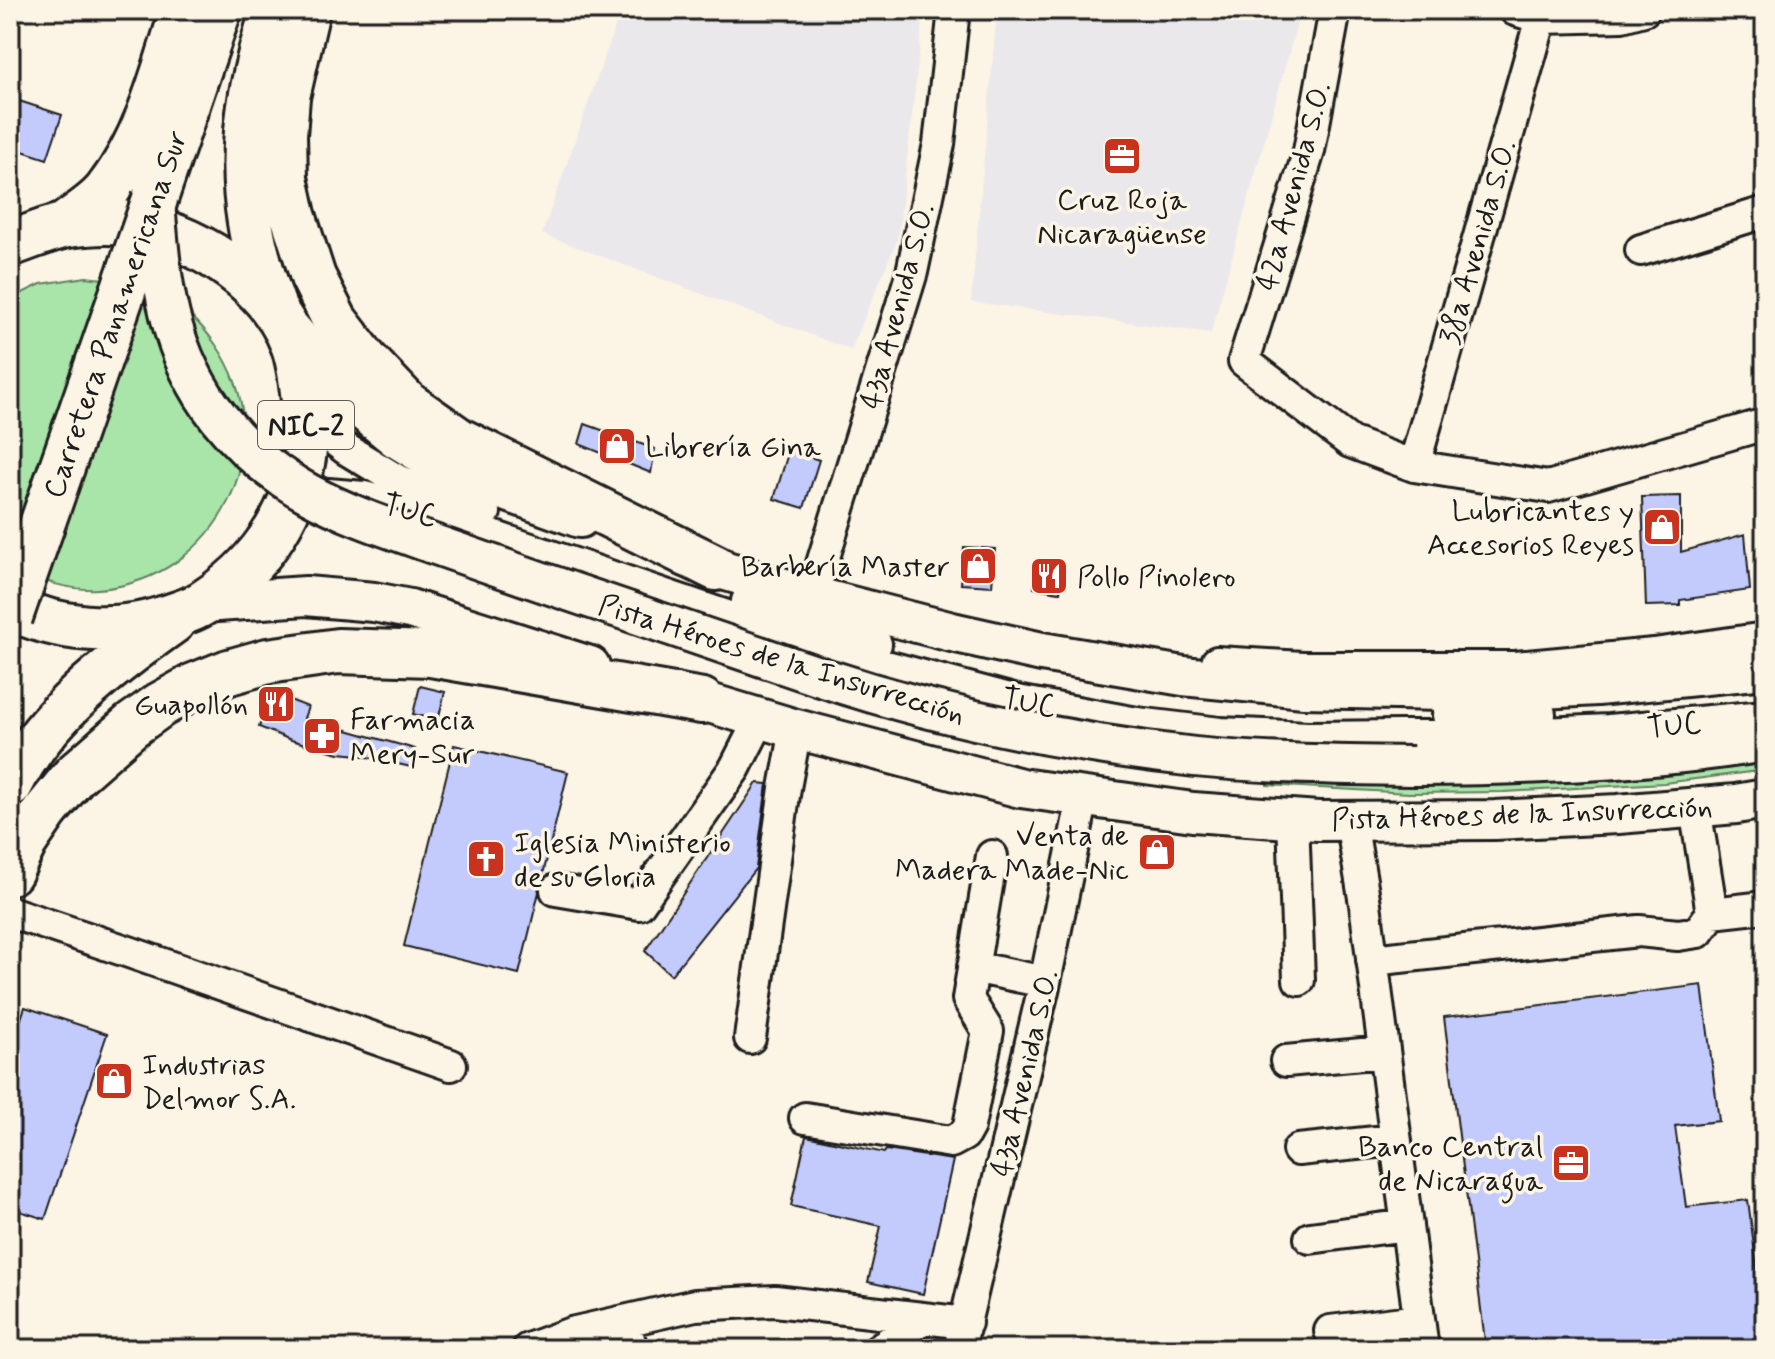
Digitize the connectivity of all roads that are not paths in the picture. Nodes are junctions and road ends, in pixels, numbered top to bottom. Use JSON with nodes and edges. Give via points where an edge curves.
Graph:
{"nodes":[{"id":1,"x":183,"y":10,"type":"edge"},
{"id":2,"x":219,"y":10,"type":"edge"},
{"id":3,"x":274,"y":10,"type":"edge"},
{"id":4,"x":307,"y":10,"type":"edge"},
{"id":5,"x":954,"y":10,"type":"edge"},
{"id":6,"x":1335,"y":10,"type":"edge"},
{"id":7,"x":1644,"y":10,"type":"edge"},
{"id":8,"x":1528,"y":14,"type":"edge"},
{"id":9,"x":155,"y":199,"type":"junction"},
{"id":10,"x":1765,"y":212,"type":"edge"},
{"id":11,"x":65,"y":225,"type":"junction"},
{"id":12,"x":10,"y":244,"type":"edge"},
{"id":13,"x":1641,"y":250,"type":"dead end"},
{"id":14,"x":275,"y":311,"type":"junction"},
{"id":15,"x":306,"y":410,"type":"junction"},
{"id":16,"x":1765,"y":424,"type":"edge"},
{"id":17,"x":1414,"y":466,"type":"junction"},
{"id":18,"x":282,"y":523,"type":"junction"},
{"id":19,"x":716,"y":568,"type":"junction"},
{"id":20,"x":812,"y":596,"type":"junction"},
{"id":21,"x":10,"y":607,"type":"edge"},
{"id":22,"x":195,"y":607,"type":"junction"},
{"id":23,"x":10,"y":617,"type":"edge"},
{"id":24,"x":1765,"y":638,"type":"edge"},
{"id":25,"x":1042,"y":652,"type":"junction"},
{"id":26,"x":1765,"y":669,"type":"edge"},
{"id":27,"x":1765,"y":696,"type":"edge"},
{"id":28,"x":702,"y":701,"type":"junction"},
{"id":29,"x":1765,"y":716,"type":"edge"},
{"id":30,"x":760,"y":719,"type":"junction"},
{"id":31,"x":796,"y":729,"type":"junction"},
{"id":32,"x":1765,"y":742,"type":"edge"},
{"id":33,"x":10,"y":785,"type":"edge"},
{"id":34,"x":1083,"y":797,"type":"junction"},
{"id":35,"x":1764,"y":807,"type":"edge"},
{"id":36,"x":1695,"y":808,"type":"junction"},
{"id":37,"x":1293,"y":819,"type":"junction"},
{"id":38,"x":1351,"y":821,"type":"junction"},
{"id":39,"x":992,"y":856,"type":"dead end"},
{"id":40,"x":10,"y":872,"type":"edge"},
{"id":41,"x":556,"y":890,"type":"dead end"},
{"id":42,"x":1765,"y":907,"type":"edge"},
{"id":43,"x":10,"y":912,"type":"edge"},
{"id":44,"x":1712,"y":913,"type":"junction"},
{"id":45,"x":1372,"y":960,"type":"junction"},
{"id":46,"x":973,"y":967,"type":"junction"},
{"id":47,"x":1299,"y":980,"type":"dead end"},
{"id":48,"x":1045,"y":982,"type":"junction"},
{"id":49,"x":750,"y":1038,"type":"dead end"},
{"id":50,"x":1384,"y":1052,"type":"junction"},
{"id":51,"x":1286,"y":1061,"type":"dead end"},
{"id":52,"x":451,"y":1065,"type":"dead end"},
{"id":53,"x":805,"y":1118,"type":"dead end"},
{"id":54,"x":1395,"y":1140,"type":"junction"},
{"id":55,"x":1298,"y":1150,"type":"dead end"},
{"id":56,"x":1407,"y":1225,"type":"junction"},
{"id":57,"x":1310,"y":1238,"type":"dead end"},
{"id":58,"x":924,"y":1318,"type":"junction"},
{"id":59,"x":1330,"y":1331,"type":"dead end"},
{"id":60,"x":1421,"y":1334,"type":"edge"},
{"id":61,"x":628,"y":1335,"type":"edge"},
{"id":62,"x":962,"y":1336,"type":"edge"},
{"id":63,"x":528,"y":1349,"type":"edge"},
{"id":64,"x":879,"y":1349,"type":"edge"}],
"edges":[{"from":1,"to":11,"type":"highway","name":"Carretera Panamericana Sur","number":"NIC-2","via":[[131,154],[106,192]]},
{"from":2,"to":9,"type":"highway","name":"Carretera Panamericana Sur"},
{"from":3,"to":14,"type":"highway","number":"NIC-2","via":[[261,48],[247,129],[246,180],[255,247]]},
{"from":4,"to":19,"type":"highway","via":[[287,97],[285,178],[313,277],[335,321],[407,404],[460,441]]},
{"from":5,"to":20,"type":"street","name":"43a Avenida S.O.","via":[[939,144],[912,272]]},
{"from":6,"to":17,"type":"street","name":"42a Avenida S.O.","via":[[1309,151],[1244,361],[1350,442]]},
{"from":7,"to":8,"type":"street","via":[[1622,16]]},
{"from":8,"to":17,"type":"street","name":"38a Avenida S.O."},
{"from":9,"to":23,"type":"highway","name":"Carretera Panamericana Sur","bridge":true},
{"from":9,"to":32,"type":"main road","name":"Pista Héroes de la Insurrección","bridge":true,"via":[[161,275],[179,349],[219,418],[284,479],[332,507],[861,690],[984,722],[1116,746],[1280,763],[1589,761]]},
{"from":10,"to":13,"type":"street"},
{"from":11,"to":12,"type":"highway","number":"NIC-2"},
{"from":11,"to":14,"type":"highway","number":"NIC-2","via":[[121,223],[174,235],[223,261]]},
{"from":14,"to":15,"type":"highway","number":"NIC-2","via":[[293,344]]},
{"from":14,"to":19,"type":"main road","via":[[352,402],[396,438],[452,472]]},
{"from":15,"to":18,"type":"highway","number":"NIC-2","via":[[302,470]]},
{"from":15,"to":27,"type":"street","name":"TUC","via":[[314,424],[346,449],[397,480],[888,648],[1024,684],[1175,710],[1278,717],[1596,713]]},
{"from":16,"to":17,"type":"street","via":[[1548,487]]},
{"from":18,"to":22,"type":"highway","number":"NIC-2","via":[[248,569]]},
{"from":18,"to":29,"type":"street","name":"TUC","via":[[308,500],[328,494],[364,497],[826,650],[1017,701],[1137,723],[1308,737],[1496,735]]},
{"from":19,"to":20,"type":"main road"},
{"from":20,"to":25,"type":"main road"},
{"from":21,"to":22,"type":"highway","number":"NIC-2","via":[[56,624],[101,629],[145,625]]},
{"from":22,"to":28,"type":"main road","name":"Pista Héroes de la Insurrección","via":[[306,596],[398,606]]},
{"from":22,"to":33,"type":"highway","number":"NIC-2","via":[[93,682],[34,743]]},
{"from":24,"to":25,"type":"street","via":[[1515,667],[1303,667]]},
{"from":25,"to":26,"type":"main road","via":[[1183,676],[1304,688],[1487,692]]},
{"from":28,"to":30,"type":"main road","name":"Pista Héroes de la Insurrección"},
{"from":28,"to":40,"type":"highway","via":[[431,654],[338,651],[268,661],[194,686],[132,725],[75,775],[25,841]]},
{"from":30,"to":31,"type":"main road","name":"Pista Héroes de la Insurrección"},
{"from":30,"to":41,"type":"street","via":[[735,768],[639,904]]},
{"from":31,"to":34,"type":"main road","name":"Pista Héroes de la Insurrección","via":[[1021,788]]},
{"from":31,"to":49,"type":"street"},
{"from":34,"to":37,"type":"main road","name":"Pista Héroes de la Insurrección"},
{"from":34,"to":48,"type":"street","name":"43a Avenida S.O."},
{"from":35,"to":36,"type":"main road","name":"Pista Héroes de la Insurrección"},
{"from":36,"to":38,"type":"main road","name":"Pista Héroes de la Insurrección","via":[[1495,820]]},
{"from":36,"to":44,"type":"street"},
{"from":37,"to":38,"type":"main road","name":"Pista Héroes de la Insurrección"},
{"from":37,"to":47,"type":"street"},
{"from":38,"to":45,"type":"street"},
{"from":39,"to":46,"type":"street"},
{"from":42,"to":44,"type":"street"},
{"from":43,"to":52,"type":"street"},
{"from":44,"to":45,"type":"street","via":[[1698,932],[1678,935],[1639,931]]},
{"from":45,"to":50,"type":"street"},
{"from":46,"to":48,"type":"street"},
{"from":46,"to":53,"type":"street","via":[[968,999],[988,1031],[964,1135],[951,1142]]},
{"from":48,"to":62,"type":"street","name":"43a Avenida S.O."},
{"from":50,"to":51,"type":"street"},
{"from":50,"to":54,"type":"street"},
{"from":54,"to":55,"type":"street"},
{"from":54,"to":56,"type":"street"},
{"from":56,"to":57,"type":"street"},
{"from":56,"to":60,"type":"street"},
{"from":58,"to":61,"type":"street","via":[[775,1301],[695,1305]]},
{"from":58,"to":62,"type":"street"},
{"from":58,"to":64,"type":"street"},
{"from":59,"to":60,"type":"street"},
{"from":61,"to":63,"type":"street","via":[[571,1333]]}]}
